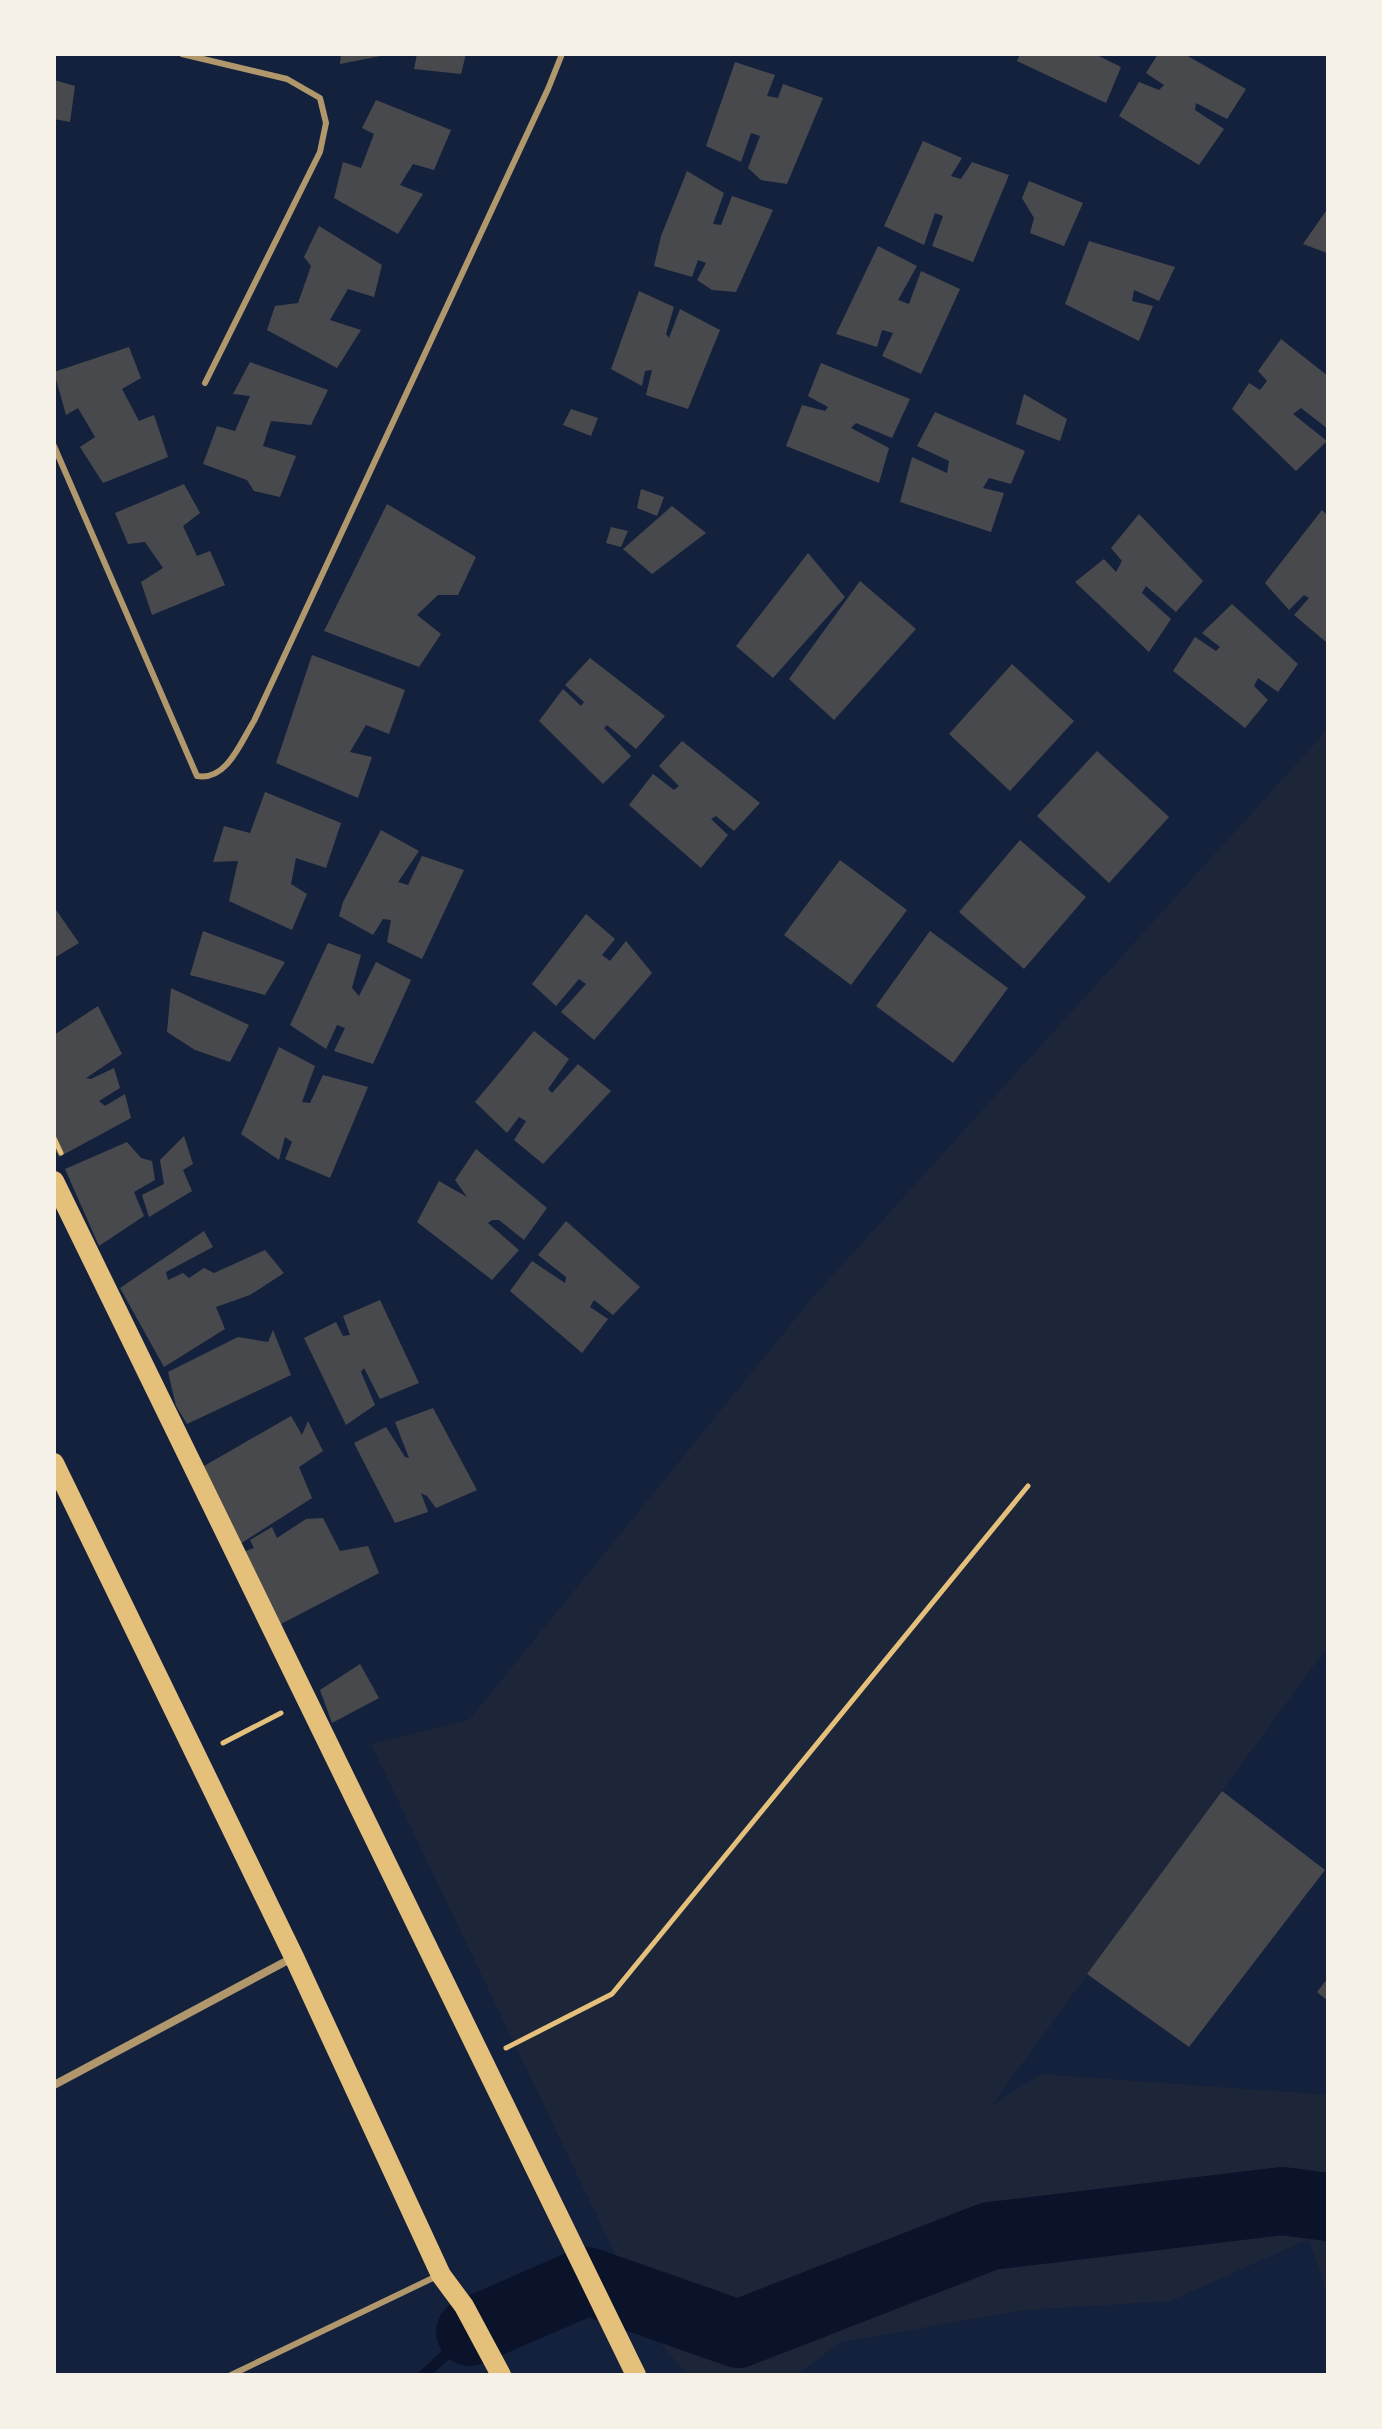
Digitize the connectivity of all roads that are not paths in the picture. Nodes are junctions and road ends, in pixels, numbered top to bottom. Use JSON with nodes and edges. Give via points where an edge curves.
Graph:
{"nodes":[{"id":1,"x":182,"y":54,"type":"edge"},
{"id":2,"x":562,"y":54,"type":"edge"},
{"id":3,"x":205,"y":383,"type":"dead end"},
{"id":4,"x":54,"y":446,"type":"edge"},
{"id":5,"x":54,"y":1181,"type":"edge"},
{"id":6,"x":54,"y":1463,"type":"edge"},
{"id":7,"x":294,"y":1957,"type":"junction"},
{"id":8,"x":54,"y":2085,"type":"edge"},
{"id":9,"x":441,"y":2275,"type":"junction"},
{"id":10,"x":636,"y":2374,"type":"edge"},
{"id":11,"x":231,"y":2375,"type":"edge"},
{"id":12,"x":501,"y":2375,"type":"edge"}],
"edges":[{"from":1,"to":3,"type":"lane","via":[[287,79],[320,98],[326,123],[320,152]]},
{"from":2,"to":4,"type":"lane","via":[[254,721],[224,770],[208,778],[197,776]]},
{"from":5,"to":10,"type":"main road"},
{"from":6,"to":7,"type":"main road"},
{"from":7,"to":8,"type":"street"},
{"from":7,"to":9,"type":"main road"},
{"from":9,"to":11,"type":"lane"},
{"from":9,"to":12,"type":"main road"}]}
